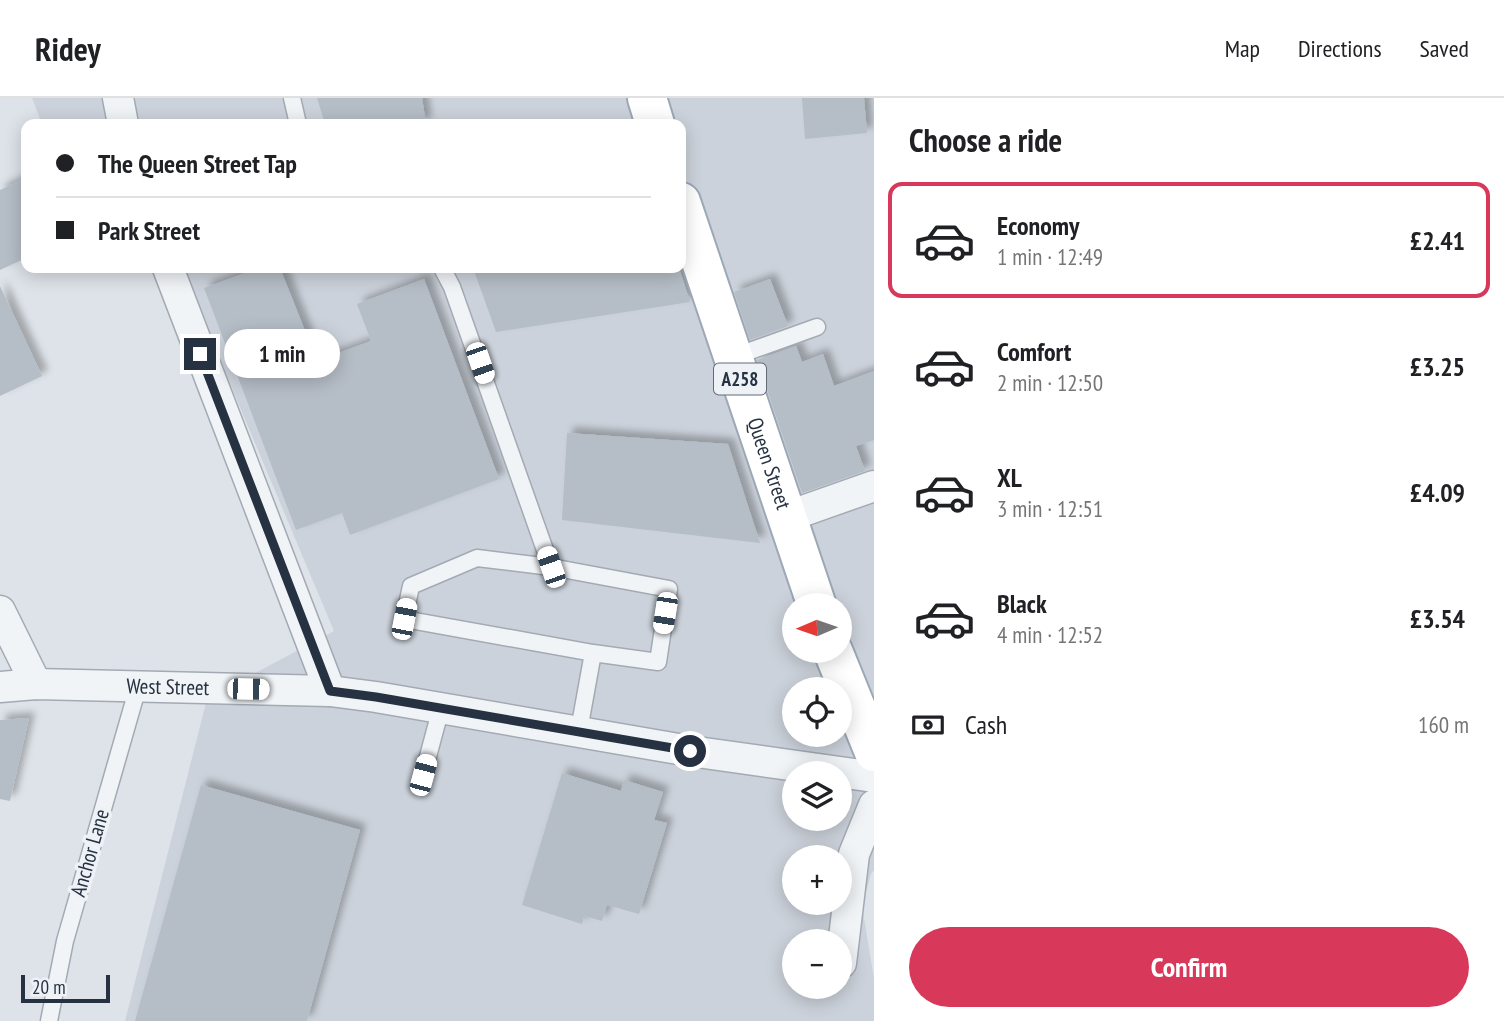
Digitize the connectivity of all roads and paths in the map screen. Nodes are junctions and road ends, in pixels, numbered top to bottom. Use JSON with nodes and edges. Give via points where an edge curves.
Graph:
{"nodes":[{"id":1,"x":118,"y":98,"type":"edge"},
{"id":2,"x":292,"y":98,"type":"edge"},
{"id":3,"x":647,"y":98,"type":"edge"},
{"id":4,"x":122,"y":119,"type":"edge"},
{"id":5,"x":297,"y":119,"type":"edge"},
{"id":6,"x":653,"y":119,"type":"edge"},
{"id":7,"x":686,"y":217,"type":"edge"},
{"id":8,"x":176,"y":273,"type":"edge"},
{"id":9,"x":445,"y":273,"type":"edge"},
{"id":10,"x":817,"y":327,"type":"dead end"},
{"id":11,"x":733,"y":357,"type":"junction"},
{"id":12,"x":874,"y":486,"type":"edge"},
{"id":13,"x":786,"y":517,"type":"junction"},
{"id":14,"x":551,"y":567,"type":"junction"},
{"id":15,"x":812,"y":593,"type":"edge"},
{"id":16,"x":0,"y":611,"type":"edge"},
{"id":17,"x":593,"y":653,"type":"junction"},
{"id":18,"x":838,"y":663,"type":"edge"},
{"id":19,"x":36,"y":684,"type":"junction"},
{"id":20,"x":0,"y":687,"type":"edge"},
{"id":21,"x":138,"y":687,"type":"junction"},
{"id":22,"x":330,"y":691,"type":"junction"},
{"id":23,"x":441,"y":708,"type":"junction"},
{"id":24,"x":579,"y":730,"type":"junction"},
{"id":25,"x":874,"y":752,"type":"edge"},
{"id":26,"x":423,"y":775,"type":"dead end"},
{"id":27,"x":874,"y":777,"type":"edge"},
{"id":28,"x":874,"y":805,"type":"edge"},
{"id":29,"x":845,"y":929,"type":"edge"},
{"id":30,"x":49,"y":1021,"type":"edge"}],
"edges":[{"from":1,"to":4,"type":"street"},
{"from":2,"to":5,"type":"lane"},
{"from":3,"to":6,"type":"main road"},
{"from":7,"to":11,"type":"main road","name":"Queen Street","number":"A258"},
{"from":8,"to":22,"type":"street"},
{"from":9,"to":14,"type":"lane"},
{"from":10,"to":11,"type":"lane"},
{"from":11,"to":13,"type":"main road","name":"Queen Street","number":"A258"},
{"from":12,"to":13,"type":"street"},
{"from":13,"to":15,"type":"main road","name":"Queen Street","number":"A258"},
{"from":14,"to":17,"type":"lane","via":[[669,589],[658,662]]},
{"from":14,"to":17,"type":"lane","via":[[477,558],[411,586],[404,619]]},
{"from":16,"to":19,"type":"street"},
{"from":17,"to":24,"type":"lane"},
{"from":18,"to":25,"type":"main road"},
{"from":19,"to":20,"type":"street","name":"West Street"},
{"from":19,"to":21,"type":"street","name":"West Street"},
{"from":21,"to":22,"type":"street","name":"West Street"},
{"from":21,"to":30,"type":"lane","name":"Anchor Lane","via":[[65,941]]},
{"from":22,"to":23,"type":"street","name":"West Street"},
{"from":23,"to":24,"type":"street","name":"West Street"},
{"from":23,"to":26,"type":"lane"},
{"from":24,"to":27,"type":"street","name":"West Street"},
{"from":28,"to":29,"type":"street","via":[[854,854]]}]}
